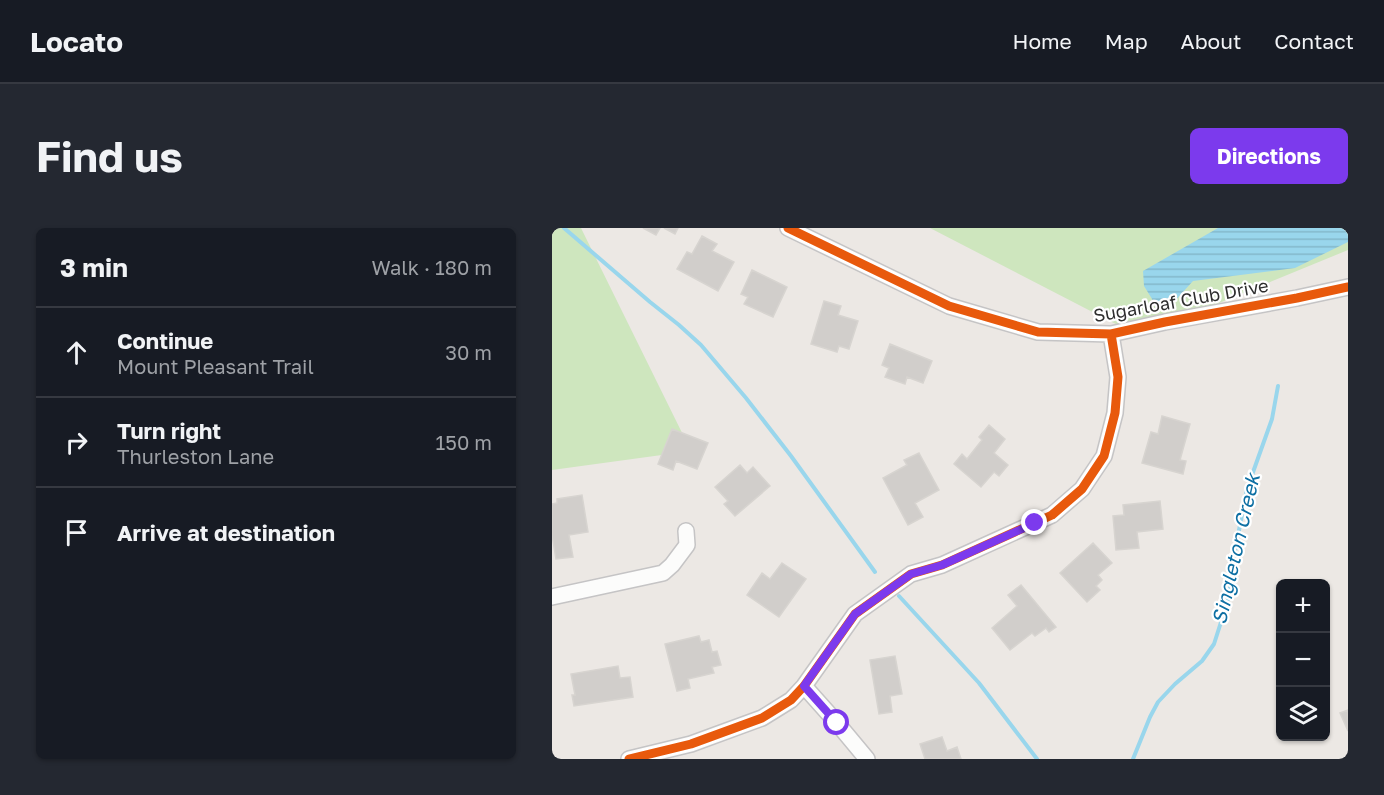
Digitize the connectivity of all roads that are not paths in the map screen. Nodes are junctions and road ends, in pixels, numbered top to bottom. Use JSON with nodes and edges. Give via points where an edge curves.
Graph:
{"nodes":[{"id":1,"x":788,"y":228,"type":"edge"},
{"id":2,"x":1348,"y":287,"type":"edge"},
{"id":3,"x":1111,"y":334,"type":"junction"},
{"id":4,"x":686,"y":531,"type":"dead end"},
{"id":5,"x":552,"y":597,"type":"edge"},
{"id":6,"x":804,"y":686,"type":"junction"},
{"id":7,"x":629,"y":759,"type":"edge"},
{"id":8,"x":867,"y":759,"type":"edge"}],
"edges":[{"from":1,"to":3,"type":"street","name":"Sugarloaf Club Drive","via":[[949,306],[1038,332]]},
{"from":2,"to":3,"type":"street","name":"Sugarloaf Club Drive"},
{"from":3,"to":6,"type":"street","via":[[1118,377],[1116,413],[1104,456],[1082,489],[1052,515],[942,565],[911,574],[855,614]]},
{"from":4,"to":5,"type":"street","via":[[687,545],[663,573]]},
{"from":6,"to":7,"type":"street","via":[[791,700],[762,718],[691,744]]},
{"from":6,"to":8,"type":"street"}]}
